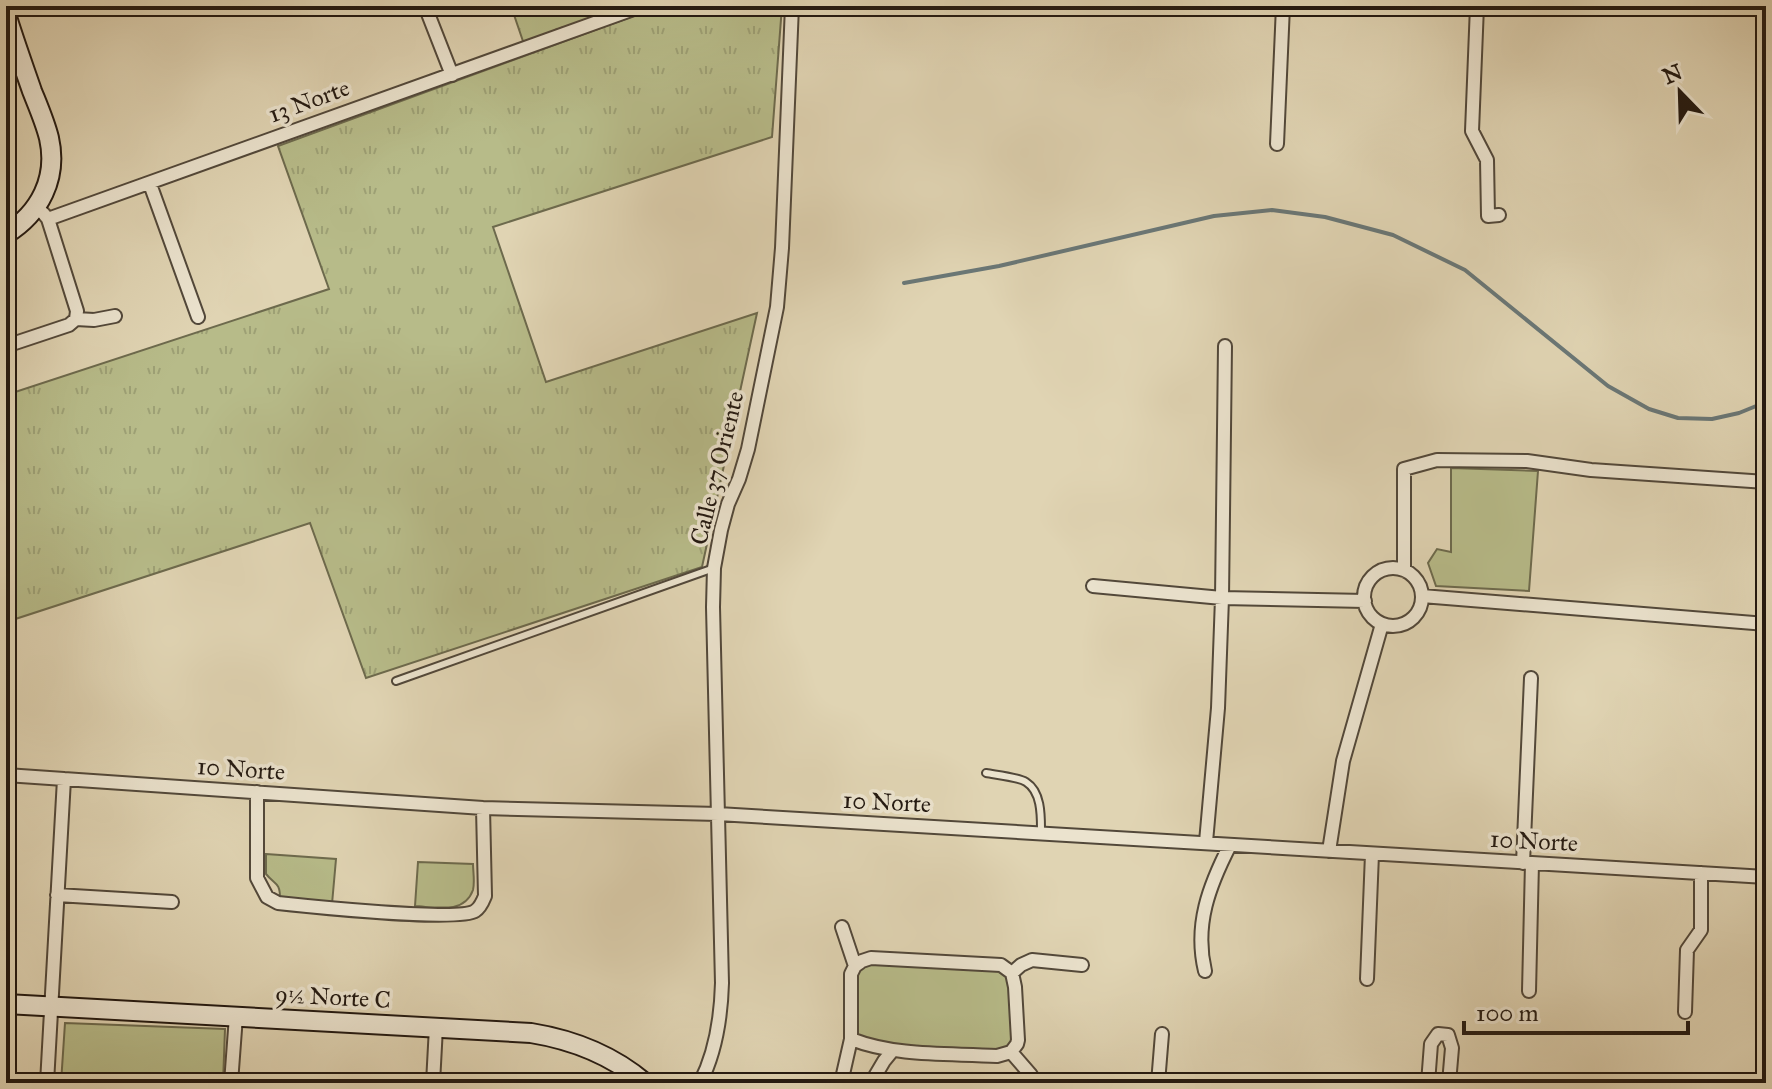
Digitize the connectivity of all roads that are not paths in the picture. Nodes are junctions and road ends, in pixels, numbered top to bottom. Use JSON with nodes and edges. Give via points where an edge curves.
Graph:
{"nodes":[{"id":1,"x":425,"y":6,"type":"edge"},
{"id":2,"x":642,"y":6,"type":"edge"},
{"id":3,"x":792,"y":6,"type":"edge"},
{"id":4,"x":1283,"y":6,"type":"edge"},
{"id":5,"x":1477,"y":6,"type":"edge"},
{"id":6,"x":7,"y":23,"type":"edge"},
{"id":7,"x":452,"y":75,"type":"junction"},
{"id":8,"x":1277,"y":144,"type":"dead end"},
{"id":9,"x":150,"y":184,"type":"junction"},
{"id":10,"x":1766,"y":198,"type":"edge"},
{"id":11,"x":1766,"y":209,"type":"edge"},
{"id":12,"x":43,"y":213,"type":"junction"},
{"id":13,"x":1499,"y":215,"type":"dead end"},
{"id":14,"x":6,"y":234,"type":"edge"},
{"id":15,"x":115,"y":316,"type":"dead end"},
{"id":16,"x":198,"y":317,"type":"dead end"},
{"id":17,"x":76,"y":319,"type":"junction"},
{"id":18,"x":6,"y":346,"type":"edge"},
{"id":19,"x":1225,"y":346,"type":"dead end"},
{"id":20,"x":1766,"y":482,"type":"edge"},
{"id":21,"x":714,"y":568,"type":"junction"},
{"id":22,"x":1404,"y":570,"type":"junction"},
{"id":23,"x":1093,"y":586,"type":"dead end"},
{"id":24,"x":1422,"y":596,"type":"junction"},
{"id":25,"x":1222,"y":598,"type":"junction"},
{"id":26,"x":1365,"y":601,"type":"junction"},
{"id":27,"x":1382,"y":624,"type":"junction"},
{"id":28,"x":1766,"y":624,"type":"edge"},
{"id":29,"x":1531,"y":678,"type":"dead end"},
{"id":30,"x":396,"y":681,"type":"dead end"},
{"id":31,"x":986,"y":773,"type":"dead end"},
{"id":32,"x":6,"y":775,"type":"edge"},
{"id":33,"x":64,"y":779,"type":"junction"},
{"id":34,"x":257,"y":792,"type":"junction"},
{"id":35,"x":483,"y":808,"type":"junction"},
{"id":36,"x":718,"y":814,"type":"junction"},
{"id":37,"x":1041,"y":833,"type":"junction"},
{"id":38,"x":1206,"y":842,"type":"junction"},
{"id":39,"x":1230,"y":845,"type":"junction"},
{"id":40,"x":1329,"y":851,"type":"junction"},
{"id":41,"x":1372,"y":854,"type":"junction"},
{"id":42,"x":1528,"y":863,"type":"junction"},
{"id":43,"x":1701,"y":873,"type":"junction"},
{"id":44,"x":1766,"y":877,"type":"edge"},
{"id":45,"x":57,"y":895,"type":"junction"},
{"id":46,"x":172,"y":902,"type":"dead end"},
{"id":47,"x":842,"y":927,"type":"dead end"},
{"id":48,"x":1082,"y":965,"type":"dead end"},
{"id":49,"x":855,"y":966,"type":"junction"},
{"id":50,"x":1205,"y":971,"type":"dead end"},
{"id":51,"x":1012,"y":973,"type":"junction"},
{"id":52,"x":1367,"y":979,"type":"dead end"},
{"id":53,"x":1529,"y":991,"type":"dead end"},
{"id":54,"x":6,"y":1004,"type":"edge"},
{"id":55,"x":51,"y":1006,"type":"junction"},
{"id":56,"x":1685,"y":1012,"type":"dead end"},
{"id":57,"x":236,"y":1016,"type":"junction"},
{"id":58,"x":436,"y":1027,"type":"junction"},
{"id":59,"x":1162,"y":1034,"type":"dead end"},
{"id":60,"x":851,"y":1039,"type":"junction"},
{"id":61,"x":893,"y":1050,"type":"junction"},
{"id":62,"x":1011,"y":1052,"type":"junction"},
{"id":63,"x":1031,"y":1075,"type":"dead end"},
{"id":64,"x":1428,"y":1080,"type":"edge"},
{"id":65,"x":1449,"y":1080,"type":"edge"},
{"id":66,"x":47,"y":1083,"type":"edge"},
{"id":67,"x":231,"y":1083,"type":"edge"},
{"id":68,"x":433,"y":1083,"type":"edge"},
{"id":69,"x":645,"y":1083,"type":"edge"},
{"id":70,"x":700,"y":1083,"type":"edge"},
{"id":71,"x":841,"y":1083,"type":"edge"},
{"id":72,"x":871,"y":1083,"type":"edge"},
{"id":73,"x":1158,"y":1083,"type":"edge"}],
"edges":[{"from":1,"to":7,"type":"street"},
{"from":2,"to":7,"type":"street","name":"13 Norte"},
{"from":3,"to":21,"type":"street","name":"Calle 37 Oriente","via":[[777,307],[748,449],[728,504]]},
{"from":4,"to":8,"type":"street"},
{"from":5,"to":13,"type":"street","via":[[1472,131],[1487,160],[1488,216]]},
{"from":6,"to":12,"type":"street","via":[[51,150]]},
{"from":7,"to":9,"type":"street","name":"13 Norte"},
{"from":9,"to":12,"type":"street","name":"13 Norte"},
{"from":9,"to":16,"type":"street"},
{"from":10,"to":11,"type":"street"},
{"from":12,"to":14,"type":"street","name":"13 Norte"},
{"from":12,"to":17,"type":"street"},
{"from":15,"to":17,"type":"street"},
{"from":17,"to":18,"type":"street"},
{"from":19,"to":25,"type":"street"},
{"from":20,"to":22,"type":"street","via":[[1527,461],[1437,460],[1404,469]]},
{"from":21,"to":30,"type":"lane"},
{"from":21,"to":36,"type":"street","name":"Calle 37 Oriente"},
{"from":22,"to":24,"type":"street","via":[[1417,581]]},
{"from":22,"to":26,"type":"street","via":[[1376,574]]},
{"from":23,"to":25,"type":"street"},
{"from":24,"to":27,"type":"street","via":[[1420,608],[1405,624]]},
{"from":24,"to":28,"type":"street"},
{"from":25,"to":26,"type":"street"},
{"from":25,"to":38,"type":"street"},
{"from":26,"to":27,"type":"street"},
{"from":27,"to":40,"type":"street","via":[[1343,761]]},
{"from":29,"to":42,"type":"street"},
{"from":31,"to":37,"type":"lane","via":[[1026,782],[1037,798]]},
{"from":32,"to":33,"type":"street","name":"10 Norte"},
{"from":33,"to":34,"type":"street","name":"10 Norte"},
{"from":33,"to":45,"type":"street"},
{"from":34,"to":35,"type":"street","name":"10 Norte"},
{"from":34,"to":35,"type":"street","via":[[257,878],[267,897],[278,903],[417,914],[466,915],[480,906],[485,896]]},
{"from":35,"to":36,"type":"street","name":"10 Norte"},
{"from":36,"to":37,"type":"street","name":"10 Norte"},
{"from":36,"to":70,"type":"street","name":"Calle 37 Oriente","via":[[722,1002]]},
{"from":37,"to":38,"type":"street","name":"10 Norte"},
{"from":38,"to":39,"type":"street","name":"10 Norte"},
{"from":39,"to":40,"type":"street","name":"10 Norte"},
{"from":39,"to":50,"type":"street","via":[[1207,896],[1200,938]]},
{"from":40,"to":41,"type":"street","name":"10 Norte"},
{"from":41,"to":42,"type":"street","name":"10 Norte"},
{"from":41,"to":52,"type":"street"},
{"from":42,"to":43,"type":"street","name":"10 Norte"},
{"from":42,"to":53,"type":"street"},
{"from":43,"to":44,"type":"street","name":"10 Norte"},
{"from":43,"to":56,"type":"street","via":[[1701,930],[1687,950]]},
{"from":45,"to":46,"type":"street"},
{"from":45,"to":55,"type":"street"},
{"from":47,"to":49,"type":"street"},
{"from":48,"to":51,"type":"street","via":[[1032,960]]},
{"from":49,"to":51,"type":"street","via":[[871,958],[1001,965]]},
{"from":49,"to":60,"type":"street"},
{"from":51,"to":62,"type":"street","via":[[1018,1040]]},
{"from":54,"to":55,"type":"street","name":"9½ Norte C"},
{"from":55,"to":57,"type":"street","name":"9½ Norte C"},
{"from":55,"to":66,"type":"street"},
{"from":57,"to":58,"type":"street","name":"9½ Norte C"},
{"from":57,"to":67,"type":"street"},
{"from":58,"to":68,"type":"street"},
{"from":58,"to":69,"type":"street","name":"9½ Norte C","via":[[552,1036],[608,1057]]},
{"from":59,"to":73,"type":"street"},
{"from":60,"to":61,"type":"street"},
{"from":60,"to":71,"type":"street"},
{"from":61,"to":62,"type":"street","via":[[997,1056]]},
{"from":61,"to":72,"type":"street"},
{"from":62,"to":63,"type":"street"},
{"from":64,"to":65,"type":"street"},
{"from":64,"to":65,"type":"street","via":[[1431,1044],[1438,1034],[1448,1035],[1451,1042]]}]}
